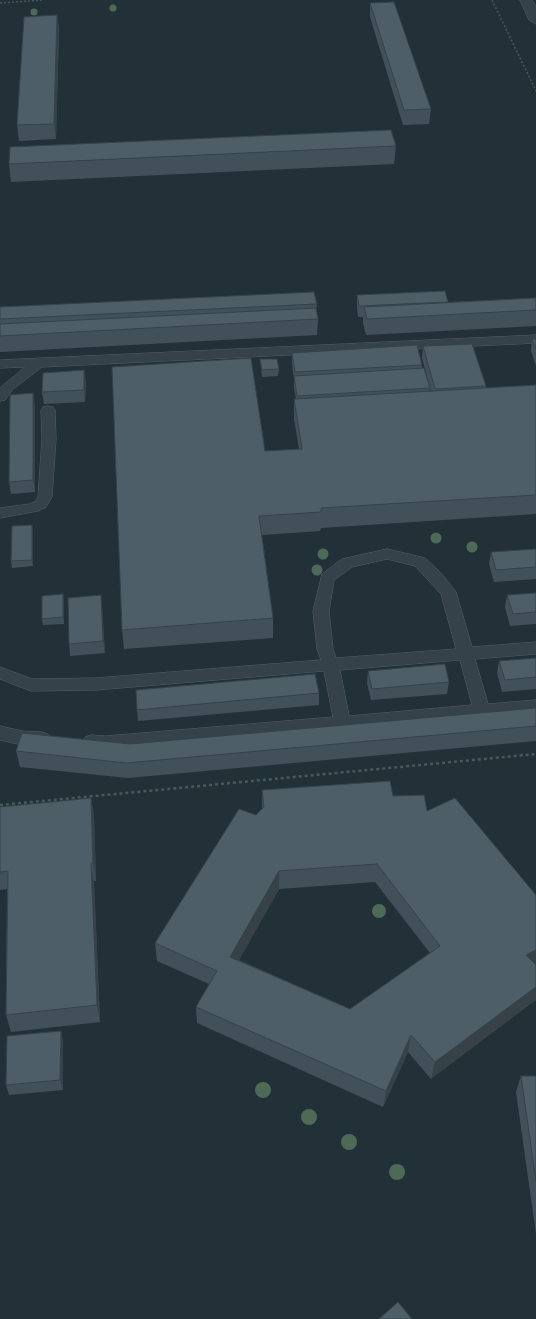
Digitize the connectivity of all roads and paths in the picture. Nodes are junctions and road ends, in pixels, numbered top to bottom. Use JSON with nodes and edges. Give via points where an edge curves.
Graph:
{"nodes":[{"id":1,"x":20,"y":0,"type":"edge"},
{"id":2,"x":44,"y":0,"type":"edge"},
{"id":3,"x":492,"y":0,"type":"edge"},
{"id":4,"x":526,"y":0,"type":"edge"},
{"id":5,"x":0,"y":3,"type":"edge"},
{"id":6,"x":536,"y":20,"type":"edge"},
{"id":7,"x":536,"y":91,"type":"edge"},
{"id":8,"x":536,"y":339,"type":"edge"},
{"id":9,"x":39,"y":363,"type":"junction"},
{"id":10,"x":0,"y":364,"type":"edge"},
{"id":11,"x":0,"y":397,"type":"edge"},
{"id":12,"x":48,"y":410,"type":"dead end"},
{"id":13,"x":0,"y":513,"type":"edge"},
{"id":14,"x":536,"y":648,"type":"edge"},
{"id":15,"x":466,"y":655,"type":"junction"},
{"id":16,"x":331,"y":666,"type":"junction"},
{"id":17,"x":0,"y":673,"type":"edge"},
{"id":18,"x":536,"y":706,"type":"edge"},
{"id":19,"x":482,"y":710,"type":"junction"},
{"id":20,"x":342,"y":723,"type":"junction"},
{"id":21,"x":0,"y":733,"type":"edge"},
{"id":22,"x":536,"y":754,"type":"edge"},
{"id":23,"x":0,"y":805,"type":"edge"}],
"edges":[{"from":1,"to":2,"type":"path"},
{"from":1,"to":5,"type":"path"},
{"from":3,"to":7,"type":"path"},
{"from":4,"to":6,"type":"street"},
{"from":8,"to":9,"type":"lane"},
{"from":9,"to":10,"type":"lane"},
{"from":9,"to":11,"type":"lane","via":[[8,386]]},
{"from":12,"to":13,"type":"lane","via":[[45,497],[41,504],[33,508]]},
{"from":14,"to":15,"type":"lane"},
{"from":15,"to":16,"type":"lane"},
{"from":15,"to":16,"type":"lane","via":[[448,592],[420,562],[387,554],[348,563],[327,578],[322,611],[325,649]]},
{"from":15,"to":19,"type":"lane"},
{"from":16,"to":17,"type":"lane","via":[[96,684],[31,685]]},
{"from":16,"to":20,"type":"lane"},
{"from":18,"to":19,"type":"lane"},
{"from":19,"to":20,"type":"lane"},
{"from":20,"to":21,"type":"lane","via":[[106,743],[22,738]]},
{"from":22,"to":23,"type":"path"}]}
